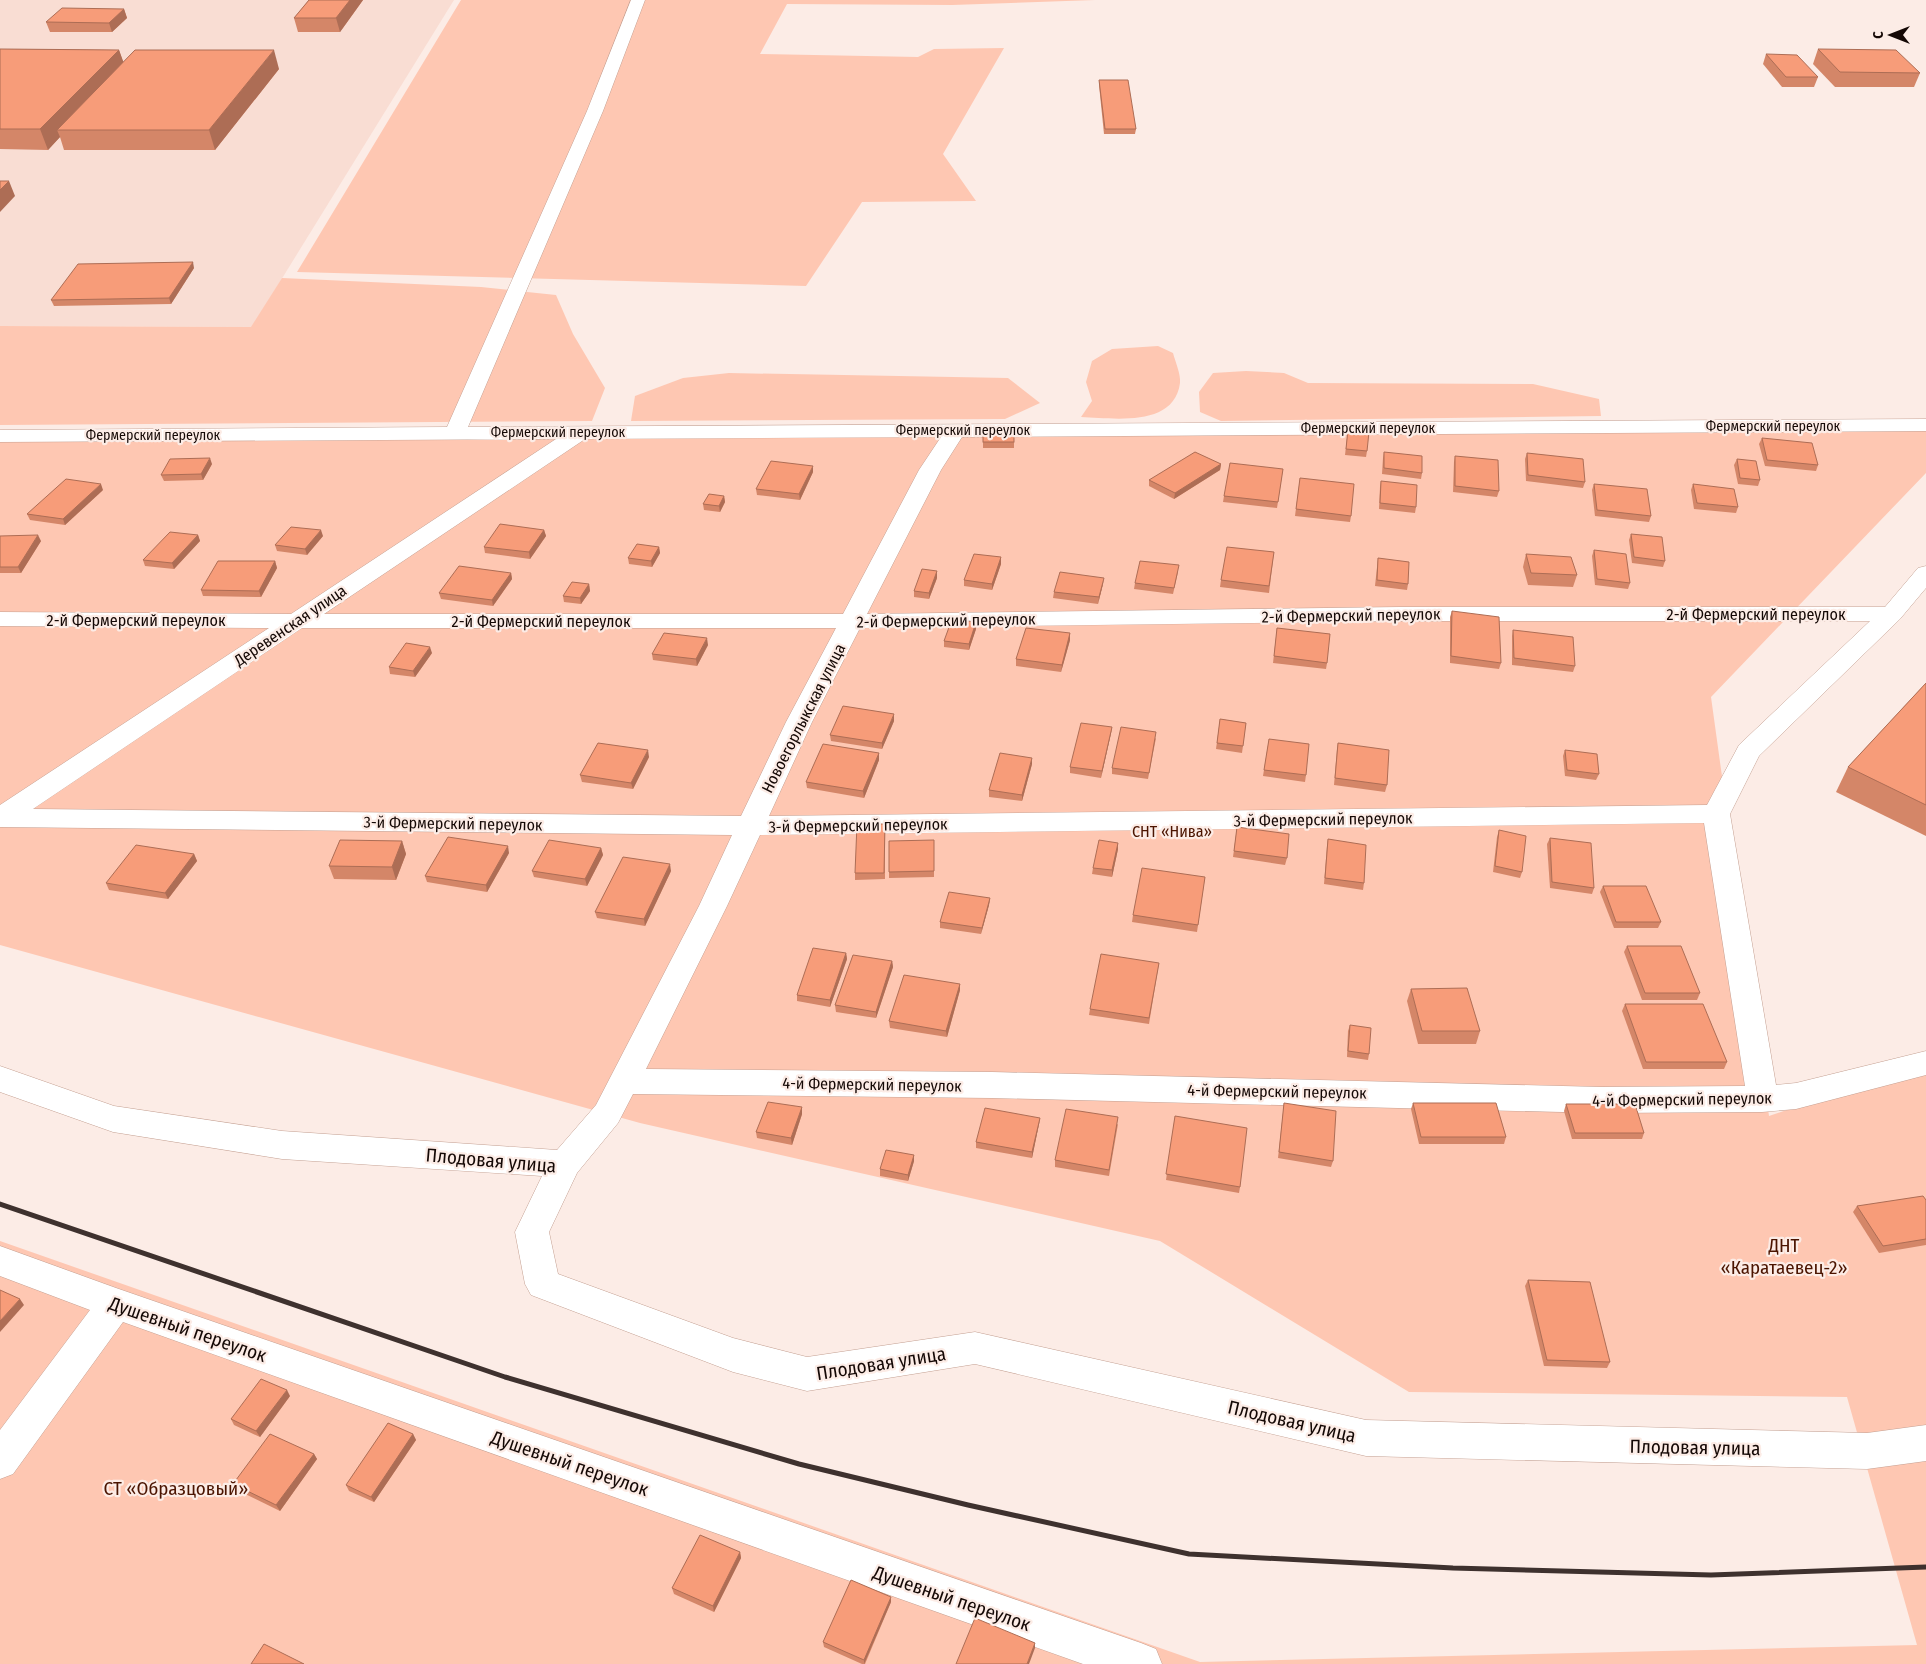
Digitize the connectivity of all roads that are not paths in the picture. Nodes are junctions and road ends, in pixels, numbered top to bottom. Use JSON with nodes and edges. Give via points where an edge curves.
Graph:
{"nodes":[{"id":1,"x":638,"y":0,"type":"edge"},
{"id":2,"x":1926,"y":425,"type":"edge"},
{"id":3,"x":956,"y":430,"type":"junction"},
{"id":4,"x":581,"y":432,"type":"junction"},
{"id":5,"x":456,"y":433,"type":"junction"},
{"id":6,"x":0,"y":436,"type":"edge"},
{"id":7,"x":1926,"y":573,"type":"edge"},
{"id":8,"x":1892,"y":614,"type":"junction"},
{"id":9,"x":0,"y":618,"type":"edge"},
{"id":10,"x":297,"y":621,"type":"junction"},
{"id":11,"x":853,"y":621,"type":"junction"},
{"id":12,"x":1716,"y":814,"type":"junction"},
{"id":13,"x":0,"y":818,"type":"edge"},
{"id":14,"x":749,"y":826,"type":"junction"},
{"id":15,"x":1926,"y":1063,"type":"edge"},
{"id":16,"x":0,"y":1079,"type":"edge"},
{"id":17,"x":624,"y":1081,"type":"junction"},
{"id":18,"x":1762,"y":1099,"type":"junction"},
{"id":19,"x":565,"y":1164,"type":"junction"},
{"id":20,"x":0,"y":1260,"type":"edge"},
{"id":21,"x":116,"y":1304,"type":"junction"},
{"id":22,"x":1926,"y":1443,"type":"edge"},
{"id":23,"x":0,"y":1461,"type":"edge"},
{"id":24,"x":1141,"y":1664,"type":"edge"}],
"edges":[{"from":1,"to":5,"type":"street","via":[[595,111]]},
{"from":2,"to":3,"type":"street","name":"Фермерский переулок"},
{"from":3,"to":4,"type":"street","name":"Фермерский переулок"},
{"from":3,"to":11,"type":"street","name":"Новоегорлыкская улица","via":[[930,470]]},
{"from":4,"to":5,"type":"street","name":"Фермерский переулок"},
{"from":4,"to":10,"type":"street","name":"Деревенская улица"},
{"from":5,"to":6,"type":"street","name":"Фермерский переулок"},
{"from":7,"to":8,"type":"street"},
{"from":8,"to":11,"type":"street","name":"2-й Фермерский переулок","via":[[1400,614]]},
{"from":8,"to":12,"type":"street","via":[[1748,751]]},
{"from":9,"to":10,"type":"street","name":"2-й Фермерский переулок"},
{"from":10,"to":11,"type":"street","name":"2-й Фермерский переулок"},
{"from":10,"to":13,"type":"street","name":"Деревенская улица"},
{"from":11,"to":14,"type":"street","name":"Новоегорлыкская улица"},
{"from":12,"to":14,"type":"street","name":"3-й Фермерский переулок"},
{"from":12,"to":18,"type":"street"},
{"from":13,"to":14,"type":"street","name":"3-й Фермерский переулок"},
{"from":14,"to":17,"type":"street","name":"Новоегорлыкская улица","via":[[713,906]]},
{"from":15,"to":18,"type":"street","name":"4-й Фермерский переулок","via":[[1796,1096]]},
{"from":16,"to":19,"type":"street","name":"Плодовая улица","via":[[113,1119],[282,1145]]},
{"from":17,"to":18,"type":"street","name":"4-й Фермерский переулок","via":[[992,1085],[1601,1100]]},
{"from":17,"to":19,"type":"street","name":"Новоегорлыкская улица","via":[[607,1114]]},
{"from":19,"to":22,"type":"street","name":"Плодовая улица","via":[[532,1232],[543,1284],[733,1355],[807,1374],[975,1348],[1366,1438],[1867,1451]]},
{"from":20,"to":21,"type":"street","name":"Душевный переулок"},
{"from":21,"to":23,"type":"street"},
{"from":21,"to":24,"type":"street","name":"Душевный переулок"}]}
